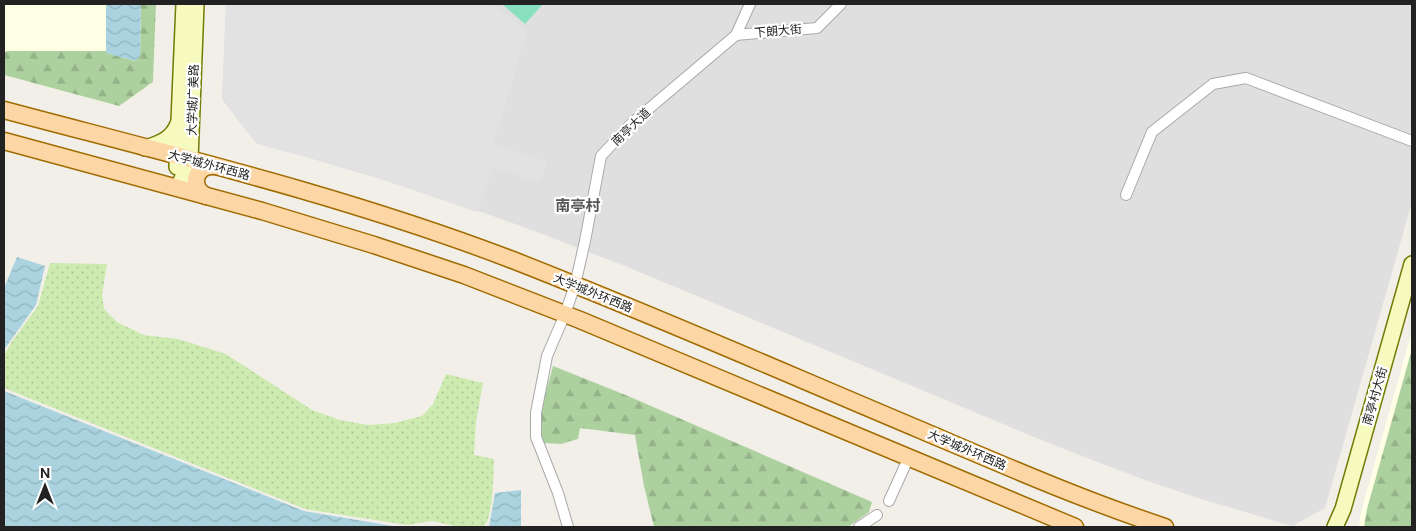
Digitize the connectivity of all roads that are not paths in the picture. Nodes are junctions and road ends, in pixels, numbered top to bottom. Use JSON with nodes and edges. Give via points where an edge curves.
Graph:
{"nodes":[{"id":1,"x":184,"y":4,"type":"edge"},
{"id":2,"x":196,"y":4,"type":"edge"},
{"id":3,"x":750,"y":4,"type":"edge"},
{"id":4,"x":841,"y":4,"type":"edge"},
{"id":5,"x":736,"y":35,"type":"junction"},
{"id":6,"x":4,"y":110,"type":"edge"},
{"id":7,"x":185,"y":123,"type":"junction"},
{"id":8,"x":4,"y":141,"type":"edge"},
{"id":9,"x":1412,"y":142,"type":"edge"},
{"id":10,"x":144,"y":148,"type":"junction"},
{"id":11,"x":183,"y":158,"type":"junction"},
{"id":12,"x":214,"y":166,"type":"junction"},
{"id":13,"x":178,"y":188,"type":"junction"},
{"id":14,"x":1126,"y":195,"type":"dead end"},
{"id":15,"x":206,"y":196,"type":"junction"},
{"id":16,"x":1412,"y":264,"type":"edge"},
{"id":17,"x":575,"y":285,"type":"junction"},
{"id":18,"x":565,"y":314,"type":"junction"},
{"id":19,"x":908,"y":459,"type":"junction"},
{"id":20,"x":889,"y":501,"type":"dead end"},
{"id":21,"x":877,"y":515,"type":"dead end"},
{"id":22,"x":568,"y":527,"type":"edge"},
{"id":23,"x":859,"y":527,"type":"edge"},
{"id":24,"x":1075,"y":527,"type":"edge"},
{"id":25,"x":1165,"y":527,"type":"edge"},
{"id":26,"x":1336,"y":527,"type":"edge"}],
"edges":[{"from":1,"to":7,"type":"main road","name":"大学城广美路"},
{"from":2,"to":7,"type":"main road","name":"大学城广美路"},
{"from":3,"to":5,"type":"street","name":"南亭大道"},
{"from":4,"to":5,"type":"street","name":"下朗大街","via":[[817,28]]},
{"from":5,"to":17,"type":"street","name":"南亭大道","via":[[632,123],[601,156]]},
{"from":6,"to":10,"type":"main road","name":"大学城外环西路"},
{"from":7,"to":10,"type":"main road","via":[[166,141]]},
{"from":7,"to":11,"type":"main road","name":"大学城广美路"},
{"from":7,"to":12,"type":"main road","via":[[200,152]]},
{"from":8,"to":13,"type":"main road"},
{"from":9,"to":14,"type":"street","via":[[1246,78],[1213,84],[1152,132]]},
{"from":10,"to":11,"type":"main road","name":"大学城外环西路"},
{"from":11,"to":12,"type":"main road","name":"大学城外环西路"},
{"from":11,"to":13,"type":"main road","name":"大学城广美路"},
{"from":12,"to":15,"type":"main road","via":[[199,170],[195,180],[197,190]]},
{"from":12,"to":17,"type":"main road","name":"大学城外环西路","via":[[383,216]]},
{"from":13,"to":15,"type":"main road"},
{"from":15,"to":18,"type":"main road","via":[[374,245]]},
{"from":16,"to":26,"type":"main road","name":"南亭村大街","via":[[1344,509]]},
{"from":17,"to":18,"type":"street","name":"南亭大道"},
{"from":17,"to":25,"type":"main road","name":"大学城外环西路","via":[[1031,477]]},
{"from":18,"to":19,"type":"main road"},
{"from":18,"to":22,"type":"street","name":"南亭大道","via":[[548,356],[536,413],[536,437]]},
{"from":19,"to":20,"type":"street"},
{"from":19,"to":24,"type":"main road"},
{"from":21,"to":23,"type":"street"}]}
